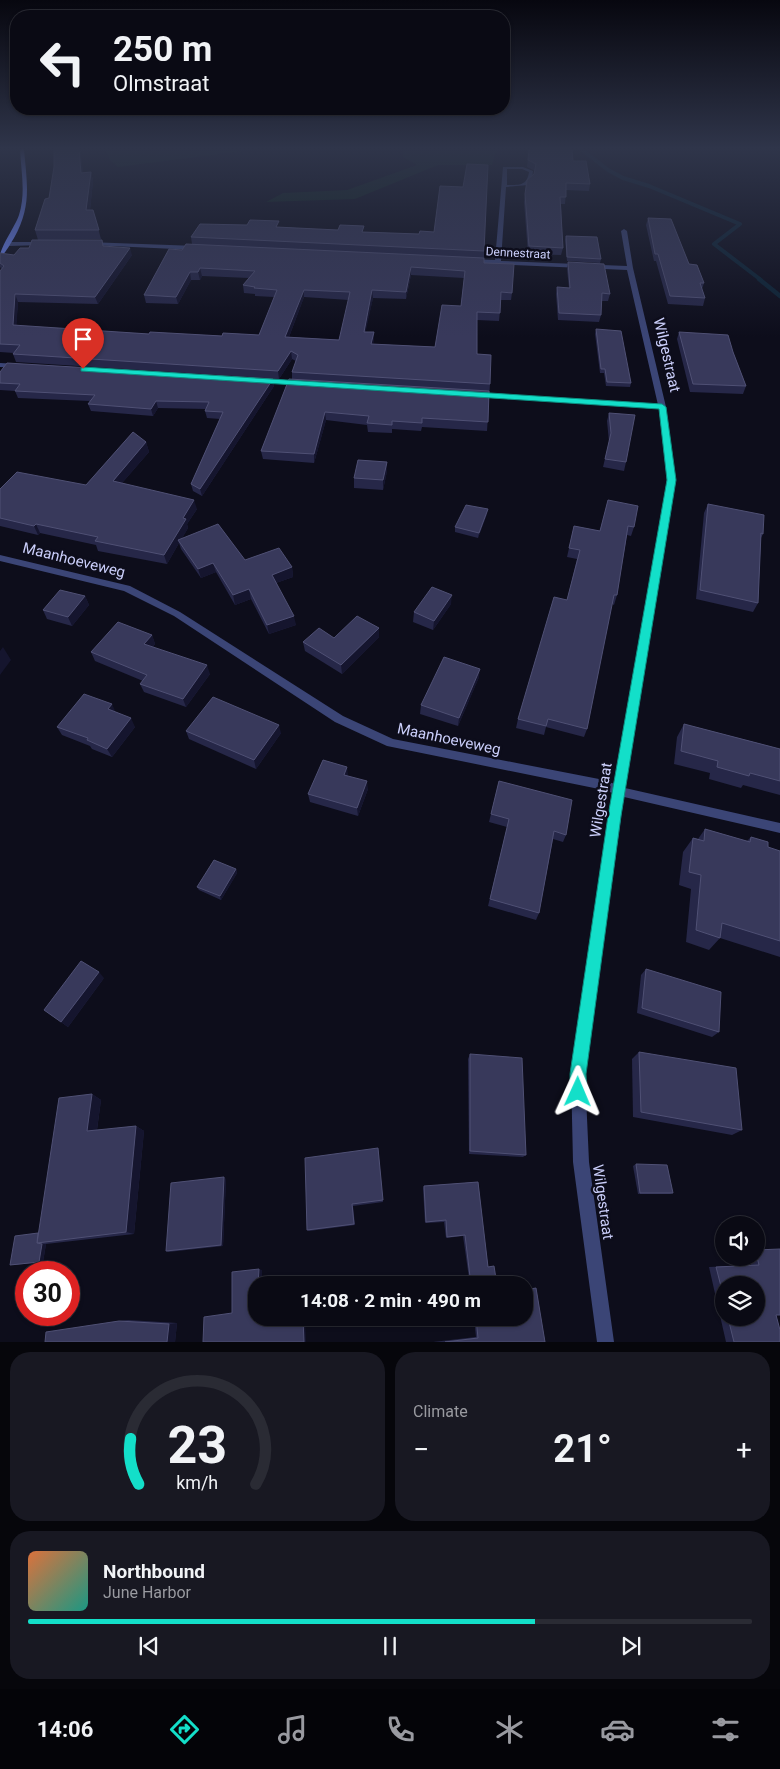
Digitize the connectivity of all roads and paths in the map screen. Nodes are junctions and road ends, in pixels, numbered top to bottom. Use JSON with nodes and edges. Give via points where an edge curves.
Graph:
{"nodes":[{"id":1,"x":22,"y":212,"type":"edge"},
{"id":2,"x":502,"y":212,"type":"edge"},
{"id":3,"x":624,"y":230,"type":"dead end"},
{"id":4,"x":85,"y":243,"type":"edge"},
{"id":5,"x":8,"y":244,"type":"junction"},
{"id":6,"x":46,"y":244,"type":"edge"},
{"id":7,"x":202,"y":248,"type":"edge"},
{"id":8,"x":0,"y":255,"type":"edge"},
{"id":9,"x":469,"y":260,"type":"edge"},
{"id":10,"x":498,"y":262,"type":"junction"},
{"id":11,"x":630,"y":268,"type":"junction"},
{"id":12,"x":0,"y":365,"type":"edge"},
{"id":13,"x":28,"y":366,"type":"edge"},
{"id":14,"x":251,"y":380,"type":"edge"},
{"id":15,"x":310,"y":383,"type":"edge"},
{"id":16,"x":466,"y":394,"type":"edge"},
{"id":17,"x":662,"y":407,"type":"junction"},
{"id":18,"x":0,"y":558,"type":"edge"},
{"id":19,"x":619,"y":791,"type":"junction"},
{"id":20,"x":780,"y":828,"type":"edge"},
{"id":21,"x":606,"y":1342,"type":"edge"}],
"edges":[{"from":1,"to":5,"type":"main road"},
{"from":2,"to":10,"type":"street"},
{"from":3,"to":11,"type":"street"},
{"from":4,"to":7,"type":"street"},
{"from":5,"to":6,"type":"street"},
{"from":5,"to":8,"type":"main road"},
{"from":9,"to":10,"type":"street","name":"Dennestraat"},
{"from":10,"to":11,"type":"street","name":"Dennestraat"},
{"from":11,"to":17,"type":"street","name":"Wilgestraat"},
{"from":12,"to":13,"type":"street"},
{"from":14,"to":15,"type":"street"},
{"from":16,"to":17,"type":"street"},
{"from":17,"to":19,"type":"street","name":"Wilgestraat","via":[[671,480]]},
{"from":18,"to":19,"type":"street","name":"Maanhoeveweg","via":[[127,588],[177,614],[339,719],[391,743],[599,784]]},
{"from":19,"to":20,"type":"street","name":"Maanhoeveweg"},
{"from":19,"to":21,"type":"street","name":"Wilgestraat","via":[[578,1074],[581,1162]]}]}
